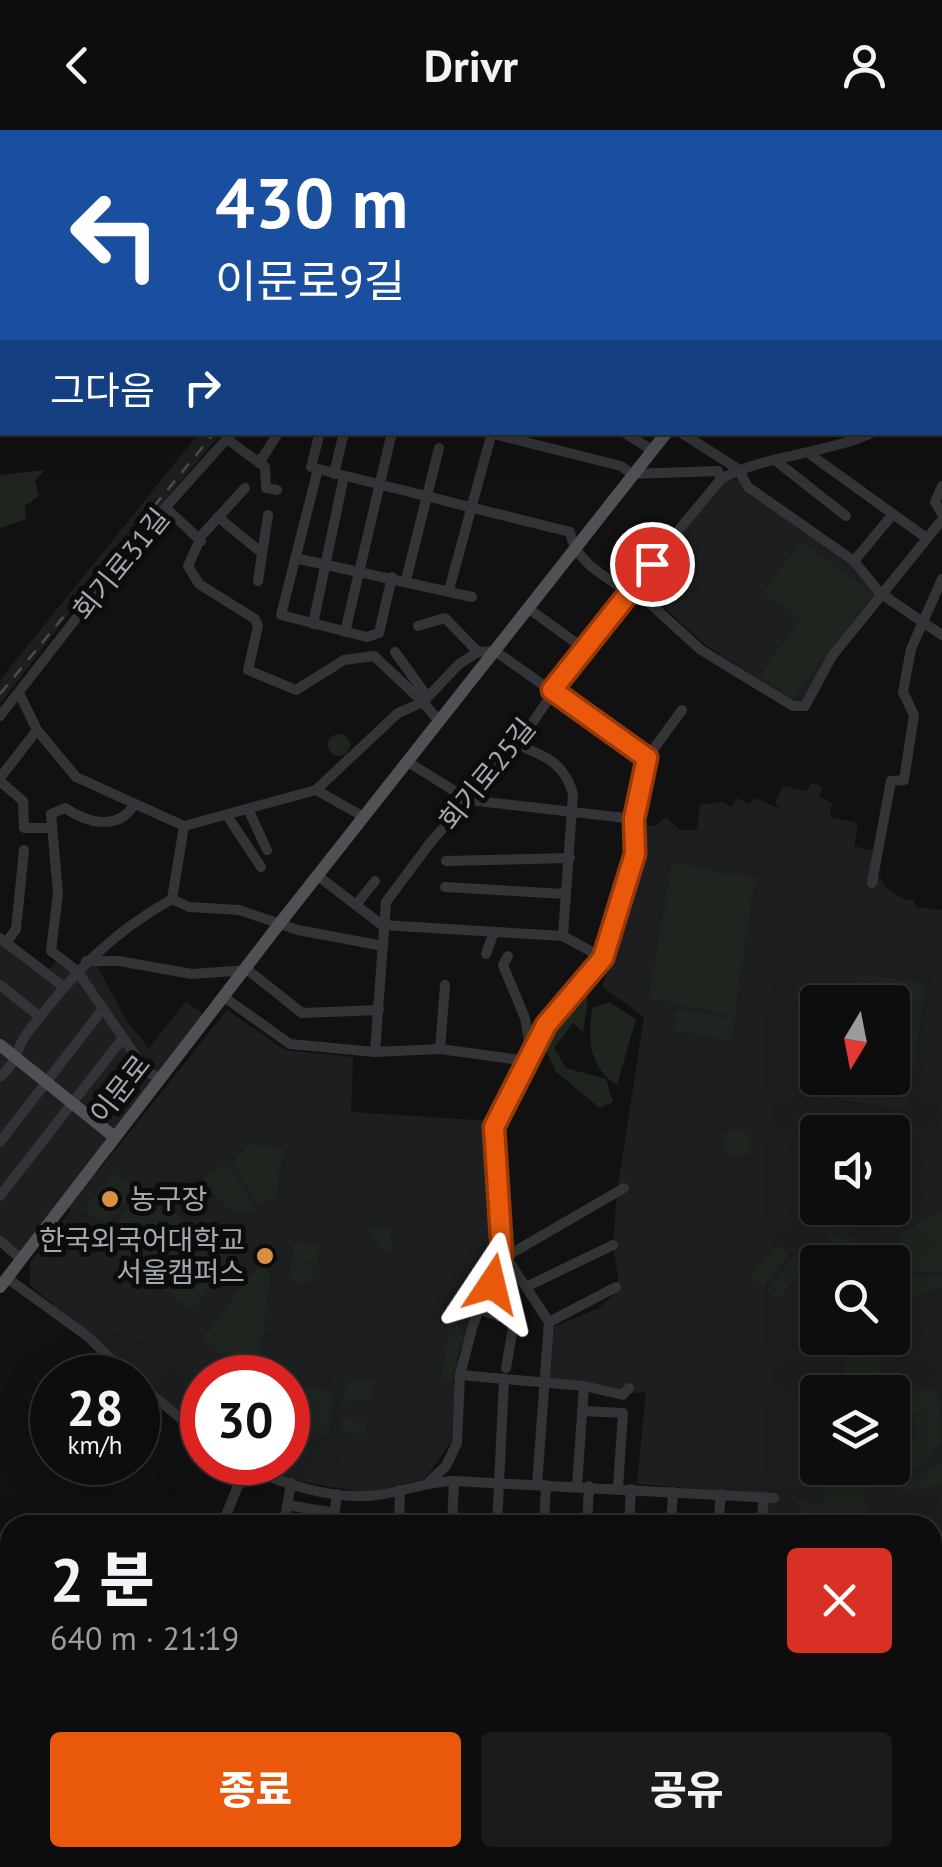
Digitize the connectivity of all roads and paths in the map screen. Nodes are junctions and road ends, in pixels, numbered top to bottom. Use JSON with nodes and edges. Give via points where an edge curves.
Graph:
{"nodes":[{"id":1,"x":278,"y":435,"type":"edge"},
{"id":2,"x":319,"y":435,"type":"edge"},
{"id":3,"x":344,"y":435,"type":"edge"},
{"id":4,"x":391,"y":435,"type":"edge"},
{"id":5,"x":490,"y":435,"type":"edge"},
{"id":6,"x":498,"y":435,"type":"edge"},
{"id":7,"x":628,"y":435,"type":"edge"},
{"id":8,"x":664,"y":435,"type":"edge"},
{"id":9,"x":685,"y":435,"type":"edge"},
{"id":10,"x":866,"y":435,"type":"edge"},
{"id":11,"x":230,"y":436,"type":"edge"},
{"id":12,"x":439,"y":448,"type":"dead end"},
{"id":13,"x":652,"y":450,"type":"junction"},
{"id":14,"x":811,"y":455,"type":"junction"},
{"id":15,"x":776,"y":460,"type":"junction"},
{"id":16,"x":259,"y":463,"type":"junction"},
{"id":17,"x":318,"y":469,"type":"junction"},
{"id":18,"x":738,"y":470,"type":"junction"},
{"id":19,"x":632,"y":474,"type":"junction"},
{"id":20,"x":339,"y":475,"type":"junction"},
{"id":21,"x":721,"y":478,"type":"junction"},
{"id":22,"x":381,"y":485,"type":"junction"},
{"id":23,"x":942,"y":486,"type":"edge"},
{"id":24,"x":245,"y":488,"type":"dead end"},
{"id":25,"x":277,"y":490,"type":"dead end"},
{"id":26,"x":428,"y":495,"type":"junction"},
{"id":27,"x":474,"y":506,"type":"junction"},
{"id":28,"x":166,"y":508,"type":"junction"},
{"id":29,"x":893,"y":514,"type":"junction"},
{"id":30,"x":268,"y":515,"type":"dead end"},
{"id":31,"x":846,"y":516,"type":"dead end"},
{"id":32,"x":942,"y":517,"type":"edge"},
{"id":33,"x":218,"y":518,"type":"junction"},
{"id":34,"x":925,"y":538,"type":"junction"},
{"id":35,"x":201,"y":541,"type":"junction"},
{"id":36,"x":572,"y":549,"type":"junction"},
{"id":37,"x":262,"y":553,"type":"junction"},
{"id":38,"x":296,"y":558,"type":"junction"},
{"id":39,"x":854,"y":561,"type":"junction"},
{"id":40,"x":325,"y":563,"type":"junction"},
{"id":41,"x":360,"y":574,"type":"junction"},
{"id":42,"x":392,"y":577,"type":"junction"},
{"id":43,"x":942,"y":579,"type":"edge"},
{"id":44,"x":406,"y":580,"type":"junction"},
{"id":45,"x":258,"y":581,"type":"dead end"},
{"id":46,"x":449,"y":590,"type":"junction"},
{"id":47,"x":629,"y":593,"type":"junction"},
{"id":48,"x":880,"y":593,"type":"junction"},
{"id":49,"x":472,"y":598,"type":"dead end"},
{"id":50,"x":529,"y":609,"type":"junction"},
{"id":51,"x":924,"y":620,"type":"junction"},
{"id":52,"x":313,"y":624,"type":"junction"},
{"id":53,"x":418,"y":626,"type":"dead end"},
{"id":54,"x":345,"y":632,"type":"junction"},
{"id":55,"x":942,"y":635,"type":"edge"},
{"id":56,"x":584,"y":648,"type":"junction"},
{"id":57,"x":395,"y":652,"type":"dead end"},
{"id":58,"x":478,"y":652,"type":"junction"},
{"id":59,"x":495,"y":652,"type":"junction"},
{"id":60,"x":552,"y":690,"type":"junction"},
{"id":61,"x":19,"y":693,"type":"junction"},
{"id":62,"x":425,"y":699,"type":"junction"},
{"id":63,"x":682,"y":710,"type":"dead end"},
{"id":64,"x":0,"y":716,"type":"edge"},
{"id":65,"x":440,"y":720,"type":"junction"},
{"id":66,"x":37,"y":730,"type":"junction"},
{"id":67,"x":517,"y":745,"type":"junction"},
{"id":68,"x":647,"y":758,"type":"junction"},
{"id":69,"x":408,"y":762,"type":"junction"},
{"id":70,"x":0,"y":779,"type":"edge"},
{"id":71,"x":316,"y":790,"type":"junction"},
{"id":72,"x":469,"y":800,"type":"junction"},
{"id":73,"x":134,"y":805,"type":"junction"},
{"id":74,"x":250,"y":811,"type":"junction"},
{"id":75,"x":573,"y":814,"type":"junction"},
{"id":76,"x":228,"y":817,"type":"junction"},
{"id":77,"x":364,"y":817,"type":"junction"},
{"id":78,"x":634,"y":819,"type":"junction"},
{"id":79,"x":184,"y":826,"type":"junction"},
{"id":80,"x":52,"y":828,"type":"junction"},
{"id":81,"x":24,"y":850,"type":"dead end"},
{"id":82,"x":267,"y":850,"type":"dead end"},
{"id":83,"x":570,"y":858,"type":"junction"},
{"id":84,"x":446,"y":861,"type":"dead end"},
{"id":85,"x":261,"y":867,"type":"dead end"},
{"id":86,"x":318,"y":876,"type":"junction"},
{"id":87,"x":375,"y":881,"type":"dead end"},
{"id":88,"x":872,"y":883,"type":"dead end"},
{"id":89,"x":445,"y":887,"type":"dead end"},
{"id":90,"x":565,"y":894,"type":"junction"},
{"id":91,"x":172,"y":899,"type":"junction"},
{"id":92,"x":356,"y":905,"type":"junction"},
{"id":93,"x":280,"y":923,"type":"junction"},
{"id":94,"x":382,"y":925,"type":"junction"},
{"id":95,"x":494,"y":932,"type":"junction"},
{"id":96,"x":563,"y":936,"type":"junction"},
{"id":97,"x":3,"y":940,"type":"edge"},
{"id":98,"x":382,"y":946,"type":"junction"},
{"id":99,"x":486,"y":954,"type":"dead end"},
{"id":100,"x":508,"y":956,"type":"dead end"},
{"id":101,"x":603,"y":958,"type":"junction"},
{"id":102,"x":86,"y":961,"type":"junction"},
{"id":103,"x":248,"y":970,"type":"junction"},
{"id":104,"x":77,"y":971,"type":"junction"},
{"id":105,"x":0,"y":984,"type":"edge"},
{"id":106,"x":444,"y":985,"type":"dead end"},
{"id":107,"x":64,"y":987,"type":"junction"},
{"id":108,"x":224,"y":997,"type":"junction"},
{"id":109,"x":102,"y":1010,"type":"junction"},
{"id":110,"x":379,"y":1010,"type":"junction"},
{"id":111,"x":40,"y":1017,"type":"junction"},
{"id":112,"x":122,"y":1039,"type":"junction"},
{"id":113,"x":0,"y":1044,"type":"edge"},
{"id":114,"x":440,"y":1049,"type":"junction"},
{"id":115,"x":375,"y":1052,"type":"junction"},
{"id":116,"x":529,"y":1057,"type":"junction"},
{"id":117,"x":18,"y":1060,"type":"junction"},
{"id":118,"x":0,"y":1078,"type":"edge"},
{"id":119,"x":159,"y":1080,"type":"junction"},
{"id":120,"x":45,"y":1083,"type":"junction"},
{"id":121,"x":72,"y":1104,"type":"junction"},
{"id":122,"x":112,"y":1135,"type":"junction"},
{"id":123,"x":0,"y":1142,"type":"edge"},
{"id":124,"x":624,"y":1188,"type":"dead end"},
{"id":125,"x":0,"y":1196,"type":"edge"},
{"id":126,"x":0,"y":1241,"type":"edge"},
{"id":127,"x":613,"y":1245,"type":"dead end"},
{"id":128,"x":503,"y":1254,"type":"junction"},
{"id":129,"x":21,"y":1259,"type":"junction"},
{"id":130,"x":3,"y":1282,"type":"edge"},
{"id":131,"x":528,"y":1286,"type":"junction"},
{"id":132,"x":616,"y":1287,"type":"dead end"},
{"id":133,"x":480,"y":1310,"type":"junction"},
{"id":134,"x":549,"y":1322,"type":"junction"},
{"id":135,"x":107,"y":1355,"type":"edge"},
{"id":136,"x":505,"y":1374,"type":"junction"},
{"id":137,"x":460,"y":1375,"type":"junction"},
{"id":138,"x":544,"y":1385,"type":"junction"},
{"id":139,"x":584,"y":1386,"type":"junction"},
{"id":140,"x":160,"y":1401,"type":"edge"},
{"id":141,"x":582,"y":1411,"type":"junction"},
{"id":142,"x":623,"y":1413,"type":"junction"},
{"id":143,"x":180,"y":1418,"type":"edge"},
{"id":144,"x":430,"y":1481,"type":"junction"},
{"id":145,"x":454,"y":1481,"type":"junction"},
{"id":146,"x":499,"y":1482,"type":"junction"},
{"id":147,"x":236,"y":1485,"type":"edge"},
{"id":148,"x":291,"y":1485,"type":"edge"},
{"id":149,"x":299,"y":1485,"type":"edge"},
{"id":150,"x":541,"y":1485,"type":"junction"},
{"id":151,"x":583,"y":1486,"type":"junction"},
{"id":152,"x":618,"y":1488,"type":"junction"},
{"id":153,"x":631,"y":1489,"type":"junction"},
{"id":154,"x":400,"y":1490,"type":"junction"},
{"id":155,"x":673,"y":1492,"type":"junction"},
{"id":156,"x":337,"y":1494,"type":"junction"},
{"id":157,"x":721,"y":1494,"type":"junction"},
{"id":158,"x":286,"y":1505,"type":"junction"},
{"id":159,"x":226,"y":1515,"type":"edge"},
{"id":160,"x":285,"y":1515,"type":"edge"},
{"id":161,"x":320,"y":1515,"type":"edge"},
{"id":162,"x":334,"y":1515,"type":"edge"},
{"id":163,"x":399,"y":1515,"type":"edge"},
{"id":164,"x":452,"y":1515,"type":"edge"},
{"id":165,"x":497,"y":1515,"type":"edge"},
{"id":166,"x":543,"y":1515,"type":"edge"},
{"id":167,"x":585,"y":1515,"type":"edge"},
{"id":168,"x":630,"y":1515,"type":"edge"},
{"id":169,"x":672,"y":1515,"type":"edge"},
{"id":170,"x":719,"y":1515,"type":"edge"},
{"id":171,"x":765,"y":1515,"type":"edge"}],
"edges":[{"from":1,"to":16,"type":"street"},
{"from":2,"to":17,"type":"street","via":[[312,467]]},
{"from":3,"to":20,"type":"street"},
{"from":4,"to":22,"type":"street"},
{"from":5,"to":27,"type":"street"},
{"from":6,"to":19,"type":"street"},
{"from":7,"to":13,"type":"street"},
{"from":8,"to":13,"type":"main road","name":"이문로"},
{"from":9,"to":18,"type":"street"},
{"from":10,"to":14,"type":"street","name":"회기로25길"},
{"from":11,"to":16,"type":"street","name":"회기로31길"},
{"from":11,"to":28,"type":"street","name":"회기로31길"},
{"from":12,"to":26,"type":"street"},
{"from":13,"to":19,"type":"main road","name":"이문로"},
{"from":14,"to":15,"type":"street","name":"회기로25길"},
{"from":14,"to":29,"type":"street"},
{"from":15,"to":18,"type":"street","name":"회기로25길"},
{"from":15,"to":31,"type":"street"},
{"from":16,"to":25,"type":"street","name":"회기로31길","via":[[269,474],[266,488]]},
{"from":17,"to":20,"type":"street"},
{"from":17,"to":38,"type":"street"},
{"from":18,"to":21,"type":"street","name":"회기로25길"},
{"from":18,"to":39,"type":"street","via":[[748,487]]},
{"from":19,"to":21,"type":"street","via":[[718,471]]},
{"from":19,"to":36,"type":"main road","name":"이문로"},
{"from":20,"to":22,"type":"street"},
{"from":20,"to":40,"type":"street"},
{"from":21,"to":47,"type":"street","name":"회기로25길"},
{"from":22,"to":26,"type":"street"},
{"from":22,"to":41,"type":"street"},
{"from":23,"to":32,"type":"street","via":[[935,502]]},
{"from":24,"to":33,"type":"street"},
{"from":26,"to":27,"type":"street"},
{"from":26,"to":44,"type":"street"},
{"from":27,"to":36,"type":"street","via":[[570,532]]},
{"from":27,"to":46,"type":"street"},
{"from":28,"to":35,"type":"street"},
{"from":28,"to":61,"type":"street","name":"회기로31길"},
{"from":29,"to":34,"type":"street"},
{"from":29,"to":39,"type":"street"},
{"from":30,"to":37,"type":"street"},
{"from":32,"to":34,"type":"street"},
{"from":33,"to":35,"type":"street"},
{"from":33,"to":37,"type":"street"},
{"from":34,"to":48,"type":"street"},
{"from":35,"to":62,"type":"street","via":[[189,558],[192,576],[256,619],[248,670],[296,690],[349,658],[374,656]]},
{"from":36,"to":47,"type":"street"},
{"from":36,"to":50,"type":"main road","name":"이문로"},
{"from":37,"to":45,"type":"street"},
{"from":38,"to":40,"type":"street"},
{"from":38,"to":52,"type":"street","via":[[281,616]]},
{"from":39,"to":48,"type":"street"},
{"from":40,"to":41,"type":"street"},
{"from":40,"to":52,"type":"street"},
{"from":41,"to":42,"type":"street"},
{"from":41,"to":54,"type":"street"},
{"from":42,"to":44,"type":"street"},
{"from":42,"to":54,"type":"street","via":[[379,633]]},
{"from":43,"to":51,"type":"street"},
{"from":44,"to":46,"type":"street"},
{"from":46,"to":49,"type":"street"},
{"from":47,"to":48,"type":"street","via":[[636,591],[701,650],[793,706],[805,706],[832,656]]},
{"from":47,"to":56,"type":"street","name":"회기로25길"},
{"from":48,"to":51,"type":"street"},
{"from":50,"to":56,"type":"street"},
{"from":50,"to":59,"type":"main road","name":"이문로"},
{"from":51,"to":55,"type":"street"},
{"from":51,"to":88,"type":"street","via":[[903,692],[914,715],[904,780],[891,781]]},
{"from":52,"to":54,"type":"street"},
{"from":53,"to":58,"type":"street","via":[[445,618]]},
{"from":56,"to":60,"type":"street","name":"회기로25길"},
{"from":57,"to":62,"type":"street"},
{"from":58,"to":59,"type":"street"},
{"from":58,"to":62,"type":"street"},
{"from":59,"to":60,"type":"street"},
{"from":59,"to":65,"type":"main road","name":"이문로"},
{"from":60,"to":67,"type":"street","name":"회기로25길"},
{"from":60,"to":68,"type":"street"},
{"from":61,"to":64,"type":"street","name":"회기로31길"},
{"from":61,"to":66,"type":"street"},
{"from":62,"to":65,"type":"street"},
{"from":62,"to":71,"type":"street","via":[[398,713]]},
{"from":63,"to":68,"type":"street"},
{"from":65,"to":69,"type":"main road","name":"이문로"},
{"from":66,"to":70,"type":"street"},
{"from":66,"to":73,"type":"street","via":[[76,778]]},
{"from":67,"to":72,"type":"street","name":"회기로25길"},
{"from":67,"to":75,"type":"street","via":[[548,756],[568,776]]},
{"from":68,"to":78,"type":"street"},
{"from":69,"to":72,"type":"street"},
{"from":69,"to":77,"type":"main road","name":"이문로"},
{"from":70,"to":80,"type":"street","via":[[24,801],[24,828]]},
{"from":71,"to":74,"type":"street"},
{"from":71,"to":77,"type":"street"},
{"from":72,"to":75,"type":"street"},
{"from":72,"to":94,"type":"street","name":"회기로25길","via":[[390,896]]},
{"from":73,"to":79,"type":"street"},
{"from":73,"to":80,"type":"street","via":[[118,818],[93,823],[61,808],[52,814]]},
{"from":74,"to":76,"type":"street"},
{"from":74,"to":82,"type":"street"},
{"from":75,"to":78,"type":"street"},
{"from":75,"to":83,"type":"street"},
{"from":76,"to":79,"type":"street"},
{"from":76,"to":85,"type":"street"},
{"from":77,"to":86,"type":"main road","name":"이문로"},
{"from":78,"to":101,"type":"street","via":[[635,854]]},
{"from":79,"to":91,"type":"street"},
{"from":80,"to":104,"type":"street","via":[[58,897],[51,951]]},
{"from":81,"to":97,"type":"street","via":[[16,929]]},
{"from":83,"to":84,"type":"street"},
{"from":83,"to":90,"type":"street"},
{"from":86,"to":92,"type":"street"},
{"from":86,"to":93,"type":"main road","name":"이문로"},
{"from":87,"to":92,"type":"street"},
{"from":89,"to":90,"type":"street"},
{"from":90,"to":96,"type":"street"},
{"from":91,"to":93,"type":"street"},
{"from":91,"to":102,"type":"street"},
{"from":92,"to":94,"type":"street"},
{"from":93,"to":98,"type":"street"},
{"from":93,"to":103,"type":"main road","name":"이문로"},
{"from":94,"to":95,"type":"street"},
{"from":94,"to":98,"type":"street","name":"회기로25길"},
{"from":95,"to":96,"type":"street"},
{"from":95,"to":99,"type":"street"},
{"from":96,"to":101,"type":"street"},
{"from":97,"to":107,"type":"street"},
{"from":98,"to":110,"type":"street","name":"회기로25길"},
{"from":100,"to":116,"type":"street","via":[[503,965],[524,1018]]},
{"from":101,"to":116,"type":"street","via":[[546,1025]]},
{"from":102,"to":103,"type":"street","via":[[192,974]]},
{"from":102,"to":104,"type":"street"},
{"from":103,"to":108,"type":"main road","name":"이문로"},
{"from":103,"to":110,"type":"street","via":[[302,1013]]},
{"from":104,"to":107,"type":"street"},
{"from":104,"to":109,"type":"street"},
{"from":105,"to":111,"type":"street"},
{"from":106,"to":114,"type":"street"},
{"from":107,"to":111,"type":"street"},
{"from":108,"to":115,"type":"street","via":[[284,1042]]},
{"from":108,"to":119,"type":"main road","name":"이문로"},
{"from":109,"to":112,"type":"street"},
{"from":109,"to":120,"type":"street"},
{"from":110,"to":115,"type":"street","name":"회기로25길"},
{"from":111,"to":117,"type":"street","via":[[23,1038]]},
{"from":112,"to":119,"type":"street"},
{"from":112,"to":121,"type":"street"},
{"from":113,"to":117,"type":"main road"},
{"from":114,"to":115,"type":"street"},
{"from":114,"to":116,"type":"street"},
{"from":116,"to":128,"type":"street","via":[[494,1127]]},
{"from":117,"to":118,"type":"street"},
{"from":117,"to":120,"type":"main road"},
{"from":119,"to":122,"type":"main road","name":"이문로"},
{"from":120,"to":121,"type":"main road"},
{"from":120,"to":123,"type":"street"},
{"from":121,"to":122,"type":"main road"},
{"from":121,"to":125,"type":"street"},
{"from":122,"to":129,"type":"main road","name":"이문로"},
{"from":124,"to":128,"type":"street"},
{"from":126,"to":129,"type":"street"},
{"from":127,"to":131,"type":"street"},
{"from":128,"to":131,"type":"street"},
{"from":128,"to":133,"type":"street"},
{"from":129,"to":130,"type":"main road","name":"이문로"},
{"from":130,"to":135,"type":"street"},
{"from":131,"to":134,"type":"street"},
{"from":132,"to":134,"type":"street"},
{"from":133,"to":136,"type":"street","via":[[514,1322]]},
{"from":133,"to":137,"type":"street"},
{"from":134,"to":138,"type":"street"},
{"from":136,"to":137,"type":"street"},
{"from":136,"to":138,"type":"street"},
{"from":136,"to":146,"type":"street"},
{"from":137,"to":144,"type":"street","via":[[456,1443]]},
{"from":138,"to":139,"type":"street"},
{"from":138,"to":150,"type":"street"},
{"from":139,"to":141,"type":"street"},
{"from":139,"to":142,"type":"street","via":[[626,1392]]},
{"from":140,"to":143,"type":"street"},
{"from":141,"to":142,"type":"street"},
{"from":141,"to":151,"type":"street"},
{"from":142,"to":152,"type":"street"},
{"from":144,"to":145,"type":"street"},
{"from":144,"to":154,"type":"street"},
{"from":145,"to":146,"type":"street"},
{"from":145,"to":164,"type":"street"},
{"from":146,"to":150,"type":"street"},
{"from":146,"to":165,"type":"street"},
{"from":147,"to":159,"type":"street"},
{"from":148,"to":158,"type":"street"},
{"from":149,"to":156,"type":"street"},
{"from":150,"to":151,"type":"street"},
{"from":150,"to":166,"type":"street"},
{"from":151,"to":152,"type":"street"},
{"from":151,"to":167,"type":"street"},
{"from":152,"to":153,"type":"street"},
{"from":153,"to":155,"type":"street"},
{"from":153,"to":168,"type":"street"},
{"from":154,"to":156,"type":"street"},
{"from":154,"to":163,"type":"street"},
{"from":155,"to":157,"type":"street"},
{"from":155,"to":169,"type":"street"},
{"from":156,"to":162,"type":"street"},
{"from":157,"to":170,"type":"street"},
{"from":157,"to":171,"type":"street","via":[[769,1498]]},
{"from":158,"to":160,"type":"street"},
{"from":158,"to":161,"type":"street"}]}
